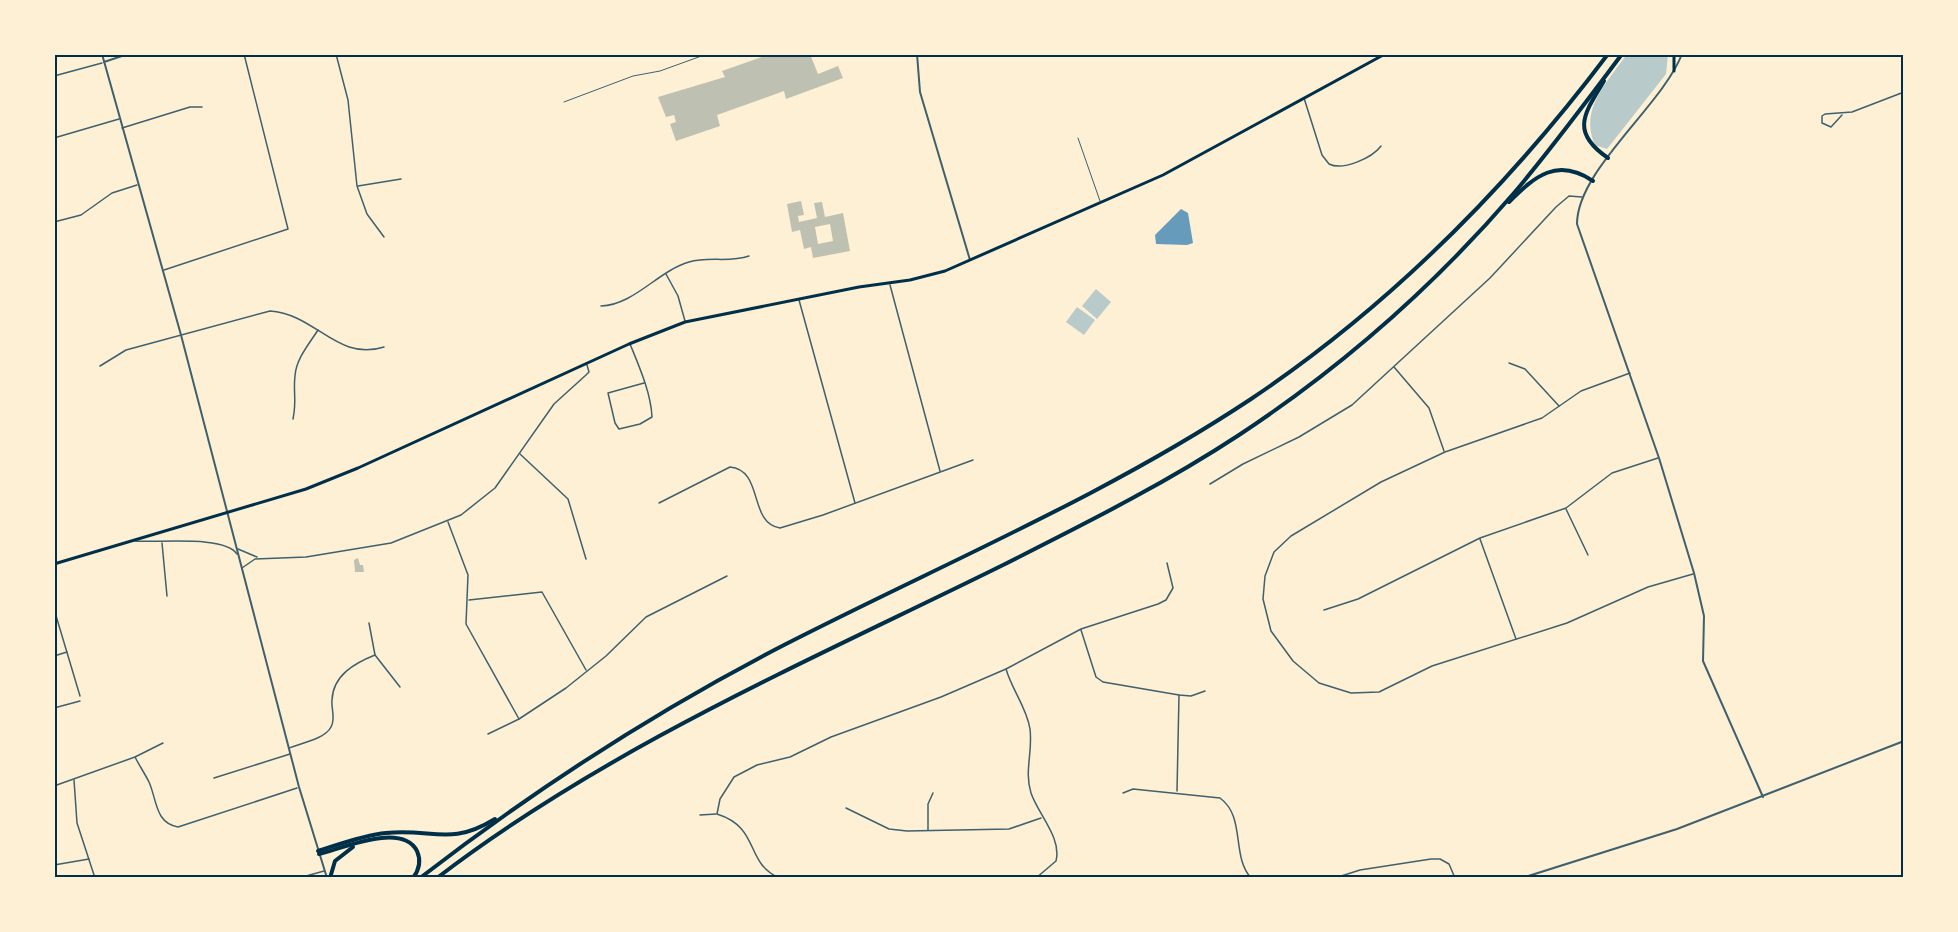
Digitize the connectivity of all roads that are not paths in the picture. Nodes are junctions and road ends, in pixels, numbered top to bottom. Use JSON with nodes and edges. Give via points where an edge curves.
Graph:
{"nodes":[{"id":1,"x":102,"y":54,"type":"edge"},
{"id":2,"x":128,"y":54,"type":"edge"},
{"id":3,"x":244,"y":54,"type":"edge"},
{"id":4,"x":336,"y":54,"type":"edge"},
{"id":5,"x":707,"y":54,"type":"edge"},
{"id":6,"x":917,"y":54,"type":"edge"},
{"id":7,"x":1385,"y":54,"type":"edge"},
{"id":8,"x":1608,"y":54,"type":"edge"},
{"id":9,"x":1622,"y":54,"type":"edge"},
{"id":10,"x":1674,"y":54,"type":"edge"},
{"id":11,"x":1682,"y":54,"type":"edge"},
{"id":12,"x":1617,"y":61,"type":"junction"},
{"id":13,"x":104,"y":62,"type":"junction"},
{"id":14,"x":1674,"y":71,"type":"junction"},
{"id":15,"x":54,"y":76,"type":"edge"},
{"id":16,"x":1904,"y":92,"type":"edge"},
{"id":17,"x":1304,"y":97,"type":"junction"},
{"id":18,"x":564,"y":102,"type":"dead end"},
{"id":19,"x":202,"y":107,"type":"dead end"},
{"id":20,"x":1842,"y":115,"type":"junction"},
{"id":21,"x":120,"y":119,"type":"junction"},
{"id":22,"x":122,"y":128,"type":"junction"},
{"id":23,"x":54,"y":138,"type":"edge"},
{"id":24,"x":1078,"y":138,"type":"dead end"},
{"id":25,"x":1381,"y":146,"type":"dead end"},
{"id":26,"x":1608,"y":158,"type":"junction"},
{"id":27,"x":401,"y":179,"type":"dead end"},
{"id":28,"x":1593,"y":181,"type":"junction"},
{"id":29,"x":138,"y":185,"type":"junction"},
{"id":30,"x":357,"y":186,"type":"junction"},
{"id":31,"x":1583,"y":197,"type":"junction"},
{"id":32,"x":1101,"y":203,"type":"junction"},
{"id":33,"x":54,"y":222,"type":"edge"},
{"id":34,"x":1477,"y":234,"type":"junction"},
{"id":35,"x":384,"y":237,"type":"dead end"},
{"id":36,"x":749,"y":256,"type":"dead end"},
{"id":37,"x":970,"y":261,"type":"junction"},
{"id":38,"x":163,"y":270,"type":"junction"},
{"id":39,"x":666,"y":274,"type":"junction"},
{"id":40,"x":890,"y":284,"type":"junction"},
{"id":41,"x":799,"y":299,"type":"junction"},
{"id":42,"x":601,"y":306,"type":"dead end"},
{"id":43,"x":685,"y":322,"type":"junction"},
{"id":44,"x":318,"y":329,"type":"junction"},
{"id":45,"x":181,"y":335,"type":"junction"},
{"id":46,"x":629,"y":344,"type":"junction"},
{"id":47,"x":384,"y":346,"type":"dead end"},
{"id":48,"x":586,"y":363,"type":"junction"},
{"id":49,"x":1509,"y":363,"type":"dead end"},
{"id":50,"x":100,"y":366,"type":"dead end"},
{"id":51,"x":1394,"y":368,"type":"junction"},
{"id":52,"x":1630,"y":373,"type":"junction"},
{"id":53,"x":644,"y":384,"type":"junction"},
{"id":54,"x":1560,"y":406,"type":"junction"},
{"id":55,"x":293,"y":419,"type":"dead end"},
{"id":56,"x":1445,"y":452,"type":"junction"},
{"id":57,"x":519,"y":453,"type":"junction"},
{"id":58,"x":1659,"y":458,"type":"junction"},
{"id":59,"x":973,"y":460,"type":"dead end"},
{"id":60,"x":940,"y":472,"type":"junction"},
{"id":61,"x":1210,"y":484,"type":"dead end"},
{"id":62,"x":659,"y":503,"type":"dead end"},
{"id":63,"x":855,"y":503,"type":"junction"},
{"id":64,"x":1566,"y":508,"type":"junction"},
{"id":65,"x":227,"y":514,"type":"junction"},
{"id":66,"x":448,"y":522,"type":"junction"},
{"id":67,"x":1480,"y":538,"type":"junction"},
{"id":68,"x":131,"y":541,"type":"junction"},
{"id":69,"x":162,"y":543,"type":"junction"},
{"id":70,"x":235,"y":545,"type":"junction"},
{"id":71,"x":238,"y":555,"type":"junction"},
{"id":72,"x":1588,"y":555,"type":"dead end"},
{"id":73,"x":261,"y":558,"type":"junction"},
{"id":74,"x":586,"y":559,"type":"dead end"},
{"id":75,"x":1167,"y":563,"type":"dead end"},
{"id":76,"x":54,"y":564,"type":"edge"},
{"id":77,"x":242,"y":568,"type":"junction"},
{"id":78,"x":1694,"y":573,"type":"junction"},
{"id":79,"x":728,"y":576,"type":"dead end"},
{"id":80,"x":167,"y":597,"type":"dead end"},
{"id":81,"x":468,"y":600,"type":"junction"},
{"id":82,"x":54,"y":609,"type":"edge"},
{"id":83,"x":1324,"y":610,"type":"dead end"},
{"id":84,"x":369,"y":623,"type":"dead end"},
{"id":85,"x":1081,"y":629,"type":"junction"},
{"id":86,"x":1516,"y":640,"type":"junction"},
{"id":87,"x":68,"y":652,"type":"junction"},
{"id":88,"x":375,"y":655,"type":"junction"},
{"id":89,"x":54,"y":656,"type":"edge"},
{"id":90,"x":1006,"y":669,"type":"junction"},
{"id":91,"x":587,"y":672,"type":"junction"},
{"id":92,"x":400,"y":687,"type":"dead end"},
{"id":93,"x":1205,"y":691,"type":"dead end"},
{"id":94,"x":1179,"y":695,"type":"junction"},
{"id":95,"x":80,"y":696,"type":"dead end"},
{"id":96,"x":80,"y":701,"type":"dead end"},
{"id":97,"x":54,"y":708,"type":"edge"},
{"id":98,"x":519,"y":719,"type":"junction"},
{"id":99,"x":488,"y":735,"type":"dead end"},
{"id":100,"x":1904,"y":741,"type":"edge"},
{"id":101,"x":163,"y":743,"type":"dead end"},
{"id":102,"x":288,"y":748,"type":"junction"},
{"id":103,"x":290,"y":754,"type":"junction"},
{"id":104,"x":135,"y":757,"type":"junction"},
{"id":105,"x":214,"y":778,"type":"dead end"},
{"id":106,"x":74,"y":780,"type":"junction"},
{"id":107,"x":54,"y":786,"type":"edge"},
{"id":108,"x":299,"y":787,"type":"junction"},
{"id":109,"x":1177,"y":792,"type":"junction"},
{"id":110,"x":933,"y":793,"type":"dead end"},
{"id":111,"x":1123,"y":793,"type":"dead end"},
{"id":112,"x":1763,"y":797,"type":"junction"},
{"id":113,"x":529,"y":798,"type":"junction"},
{"id":114,"x":846,"y":808,"type":"dead end"},
{"id":115,"x":717,"y":814,"type":"junction"},
{"id":116,"x":700,"y":815,"type":"dead end"},
{"id":117,"x":1042,"y":818,"type":"junction"},
{"id":118,"x":928,"y":831,"type":"junction"},
{"id":119,"x":357,"y":844,"type":"junction"},
{"id":120,"x":319,"y":852,"type":"junction"},
{"id":121,"x":89,"y":859,"type":"junction"},
{"id":122,"x":54,"y":865,"type":"edge"},
{"id":123,"x":325,"y":871,"type":"junction"},
{"id":124,"x":95,"y":878,"type":"edge"},
{"id":125,"x":299,"y":878,"type":"edge"},
{"id":126,"x":328,"y":878,"type":"edge"},
{"id":127,"x":413,"y":878,"type":"edge"},
{"id":128,"x":420,"y":878,"type":"edge"},
{"id":129,"x":436,"y":878,"type":"edge"},
{"id":130,"x":779,"y":878,"type":"edge"},
{"id":131,"x":1036,"y":878,"type":"edge"},
{"id":132,"x":1251,"y":878,"type":"edge"},
{"id":133,"x":1335,"y":878,"type":"edge"},
{"id":134,"x":1455,"y":878,"type":"edge"},
{"id":135,"x":1522,"y":878,"type":"edge"}],
"edges":[{"from":1,"to":13,"type":"street"},
{"from":2,"to":13,"type":"street"},
{"from":3,"to":38,"type":"street","via":[[288,229]]},
{"from":4,"to":30,"type":"street","via":[[348,100]]},
{"from":5,"to":18,"type":"lane"},
{"from":6,"to":37,"type":"street","via":[[920,92]]},
{"from":7,"to":17,"type":"main road"},
{"from":8,"to":113,"type":"highway","via":[[1528,155],[1446,241],[1368,311],[1268,387],[1110,482],[718,680]]},
{"from":9,"to":12,"type":"highway"},
{"from":10,"to":14,"type":"main road"},
{"from":11,"to":14,"type":"street"},
{"from":12,"to":26,"type":"highway","via":[[1584,121],[1588,142]]},
{"from":12,"to":34,"type":"highway","via":[[1540,161]]},
{"from":13,"to":15,"type":"street"},
{"from":13,"to":21,"type":"street"},
{"from":14,"to":26,"type":"street"},
{"from":16,"to":20,"type":"street"},
{"from":17,"to":25,"type":"street","via":[[1322,155],[1329,164],[1341,166],[1371,155]]},
{"from":17,"to":32,"type":"main road","via":[[1163,175]]},
{"from":19,"to":22,"type":"street","via":[[190,107]]},
{"from":20,"to":20,"type":"street","via":[[1825,114],[1822,123],[1831,127]]},
{"from":21,"to":22,"type":"street"},
{"from":21,"to":23,"type":"street"},
{"from":22,"to":29,"type":"street"},
{"from":24,"to":32,"type":"lane"},
{"from":26,"to":28,"type":"street"},
{"from":27,"to":30,"type":"street"},
{"from":28,"to":31,"type":"street"},
{"from":28,"to":34,"type":"highway","via":[[1569,170],[1542,175],[1526,185]]},
{"from":29,"to":33,"type":"street","via":[[112,193],[81,215]]},
{"from":29,"to":38,"type":"street"},
{"from":30,"to":35,"type":"street","via":[[367,214]]},
{"from":31,"to":51,"type":"street","via":[[1569,196],[1556,207],[1490,278]]},
{"from":31,"to":52,"type":"street","via":[[1577,217],[1578,231]]},
{"from":32,"to":37,"type":"main road"},
{"from":34,"to":129,"type":"highway","via":[[1358,347],[1287,402],[1207,456],[1078,528],[646,743],[531,810]]},
{"from":36,"to":39,"type":"street","via":[[688,262]]},
{"from":37,"to":40,"type":"main road"},
{"from":38,"to":45,"type":"street"},
{"from":39,"to":42,"type":"street","via":[[621,302]]},
{"from":39,"to":43,"type":"street","via":[[678,296]]},
{"from":40,"to":41,"type":"main road"},
{"from":40,"to":60,"type":"street"},
{"from":41,"to":43,"type":"main road"},
{"from":41,"to":63,"type":"street"},
{"from":43,"to":46,"type":"main road"},
{"from":44,"to":45,"type":"street","via":[[288,312],[270,311]]},
{"from":44,"to":47,"type":"street","via":[[360,351]]},
{"from":44,"to":55,"type":"street","via":[[298,360]]},
{"from":45,"to":50,"type":"street","via":[[126,350]]},
{"from":45,"to":65,"type":"street"},
{"from":46,"to":48,"type":"main road"},
{"from":46,"to":53,"type":"street"},
{"from":48,"to":57,"type":"street","via":[[589,372],[554,404]]},
{"from":48,"to":65,"type":"main road","via":[[341,475]]},
{"from":49,"to":54,"type":"street","via":[[1525,369]]},
{"from":51,"to":56,"type":"street","via":[[1429,408]]},
{"from":51,"to":61,"type":"street","via":[[1336,415]]},
{"from":52,"to":54,"type":"street","via":[[1581,391]]},
{"from":52,"to":58,"type":"street"},
{"from":53,"to":53,"type":"street","via":[[652,417],[619,429],[608,393]]},
{"from":54,"to":56,"type":"street","via":[[1542,418]]},
{"from":56,"to":86,"type":"street","via":[[1338,506],[1291,536],[1274,552],[1265,576],[1263,599],[1271,631],[1293,661],[1319,683],[1351,693],[1379,692],[1432,666]]},
{"from":57,"to":66,"type":"street","via":[[485,498]]},
{"from":57,"to":74,"type":"street","via":[[568,499]]},
{"from":58,"to":64,"type":"street","via":[[1612,473]]},
{"from":58,"to":78,"type":"street"},
{"from":59,"to":60,"type":"street"},
{"from":60,"to":63,"type":"street"},
{"from":62,"to":63,"type":"street","via":[[730,467],[748,476],[764,519],[773,527],[787,527]]},
{"from":64,"to":67,"type":"street"},
{"from":64,"to":72,"type":"street"},
{"from":65,"to":68,"type":"main road"},
{"from":65,"to":70,"type":"street"},
{"from":66,"to":73,"type":"street","via":[[376,546],[306,557]]},
{"from":66,"to":81,"type":"street","via":[[468,575]]},
{"from":67,"to":83,"type":"street","via":[[1358,599]]},
{"from":67,"to":86,"type":"street"},
{"from":68,"to":69,"type":"street"},
{"from":68,"to":76,"type":"main road"},
{"from":69,"to":71,"type":"street","via":[[216,542],[231,547]]},
{"from":69,"to":80,"type":"street"},
{"from":70,"to":71,"type":"street"},
{"from":70,"to":73,"type":"street","via":[[240,552]]},
{"from":71,"to":77,"type":"street"},
{"from":73,"to":77,"type":"street","via":[[250,560]]},
{"from":75,"to":85,"type":"street","via":[[1173,588],[1166,600]]},
{"from":77,"to":102,"type":"street"},
{"from":78,"to":86,"type":"street","via":[[1648,587],[1567,623]]},
{"from":78,"to":112,"type":"street","via":[[1704,616],[1703,661]]},
{"from":79,"to":91,"type":"street","via":[[646,617]]},
{"from":81,"to":91,"type":"street","via":[[542,592]]},
{"from":81,"to":98,"type":"street","via":[[466,624]]},
{"from":82,"to":87,"type":"street"},
{"from":84,"to":88,"type":"street"},
{"from":85,"to":90,"type":"street"},
{"from":85,"to":94,"type":"street","via":[[1096,677],[1102,682]]},
{"from":87,"to":89,"type":"street"},
{"from":87,"to":95,"type":"street"},
{"from":88,"to":92,"type":"street"},
{"from":88,"to":102,"type":"street","via":[[359,661],[340,677],[332,700],[331,728]]},
{"from":90,"to":115,"type":"street","via":[[734,777],[720,799]]},
{"from":90,"to":117,"type":"street","via":[[1028,719],[1031,750],[1026,772]]},
{"from":91,"to":98,"type":"street"},
{"from":93,"to":94,"type":"street"},
{"from":94,"to":109,"type":"street"},
{"from":96,"to":97,"type":"street"},
{"from":98,"to":99,"type":"street"},
{"from":100,"to":112,"type":"street"},
{"from":101,"to":104,"type":"street"},
{"from":102,"to":103,"type":"street"},
{"from":103,"to":105,"type":"street"},
{"from":103,"to":108,"type":"street"},
{"from":104,"to":106,"type":"street"},
{"from":104,"to":108,"type":"street","via":[[149,782],[160,816],[178,827]]},
{"from":106,"to":107,"type":"street"},
{"from":106,"to":121,"type":"street","via":[[77,823]]},
{"from":108,"to":120,"type":"street"},
{"from":109,"to":111,"type":"street","via":[[1133,789]]},
{"from":109,"to":132,"type":"street","via":[[1220,798],[1227,804],[1233,815],[1241,859]]},
{"from":110,"to":118,"type":"street","via":[[928,804]]},
{"from":112,"to":135,"type":"street"},
{"from":113,"to":120,"type":"highway","via":[[463,834],[443,837],[389,833]]},
{"from":113,"to":128,"type":"highway"},
{"from":114,"to":118,"type":"street","via":[[890,828]]},
{"from":115,"to":116,"type":"street"},
{"from":115,"to":130,"type":"street","via":[[743,828],[762,868]]},
{"from":117,"to":118,"type":"street","via":[[1010,829]]},
{"from":117,"to":131,"type":"street","via":[[1058,853],[1056,861]]},
{"from":119,"to":120,"type":"highway"},
{"from":119,"to":126,"type":"highway","via":[[335,861]]},
{"from":119,"to":127,"type":"highway","via":[[389,837],[406,840],[419,857]]},
{"from":120,"to":123,"type":"street"},
{"from":121,"to":122,"type":"street"},
{"from":121,"to":124,"type":"street"},
{"from":123,"to":125,"type":"street"},
{"from":123,"to":126,"type":"street"},
{"from":133,"to":134,"type":"street","via":[[1431,859],[1449,864]]}]}
